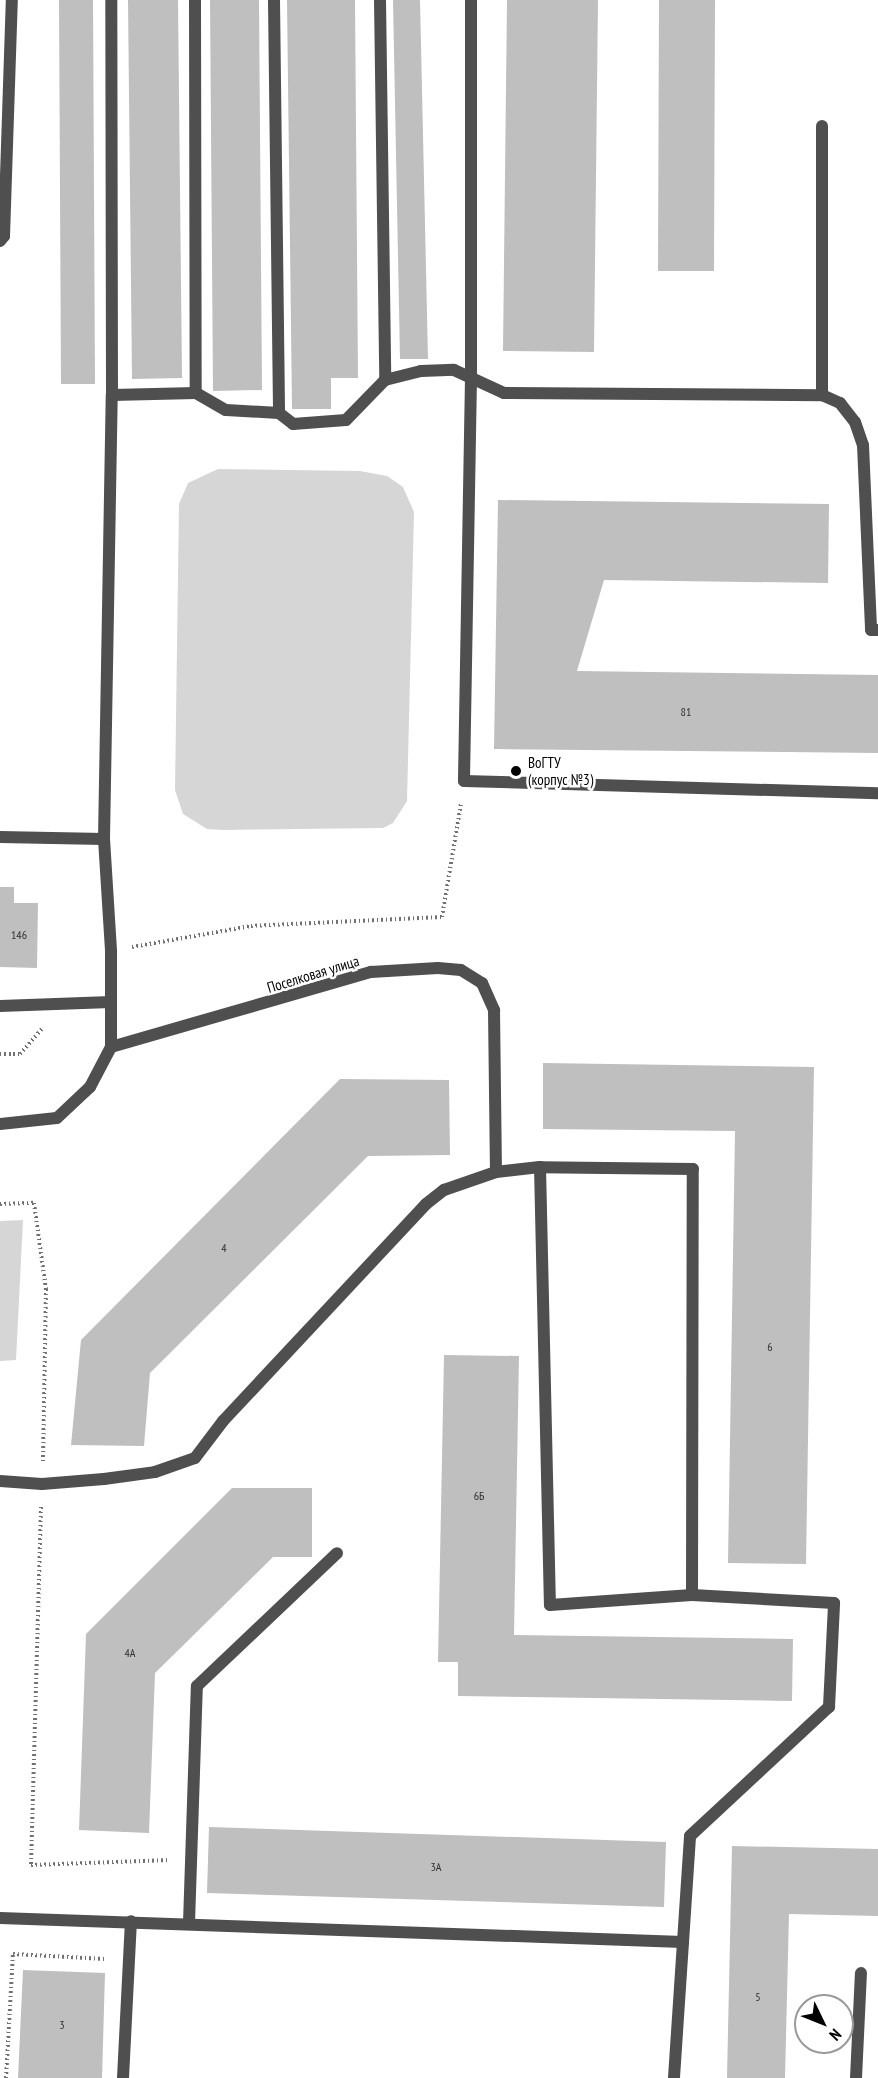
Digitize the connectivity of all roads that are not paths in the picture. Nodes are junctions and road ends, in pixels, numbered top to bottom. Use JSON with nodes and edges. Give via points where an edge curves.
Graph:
{"nodes":[{"id":1,"x":12,"y":0,"type":"edge"},
{"id":2,"x":111,"y":0,"type":"edge"},
{"id":3,"x":195,"y":0,"type":"edge"},
{"id":4,"x":274,"y":0,"type":"edge"},
{"id":5,"x":380,"y":0,"type":"edge"},
{"id":6,"x":471,"y":0,"type":"edge"},
{"id":7,"x":4,"y":103,"type":"edge"},
{"id":8,"x":822,"y":126,"type":"dead end"},
{"id":9,"x":0,"y":242,"type":"edge"},
{"id":10,"x":471,"y":378,"type":"junction"},
{"id":11,"x":385,"y":380,"type":"junction"},
{"id":12,"x":196,"y":393,"type":"junction"},
{"id":13,"x":112,"y":395,"type":"junction"},
{"id":14,"x":822,"y":395,"type":"junction"},
{"id":15,"x":279,"y":413,"type":"junction"},
{"id":16,"x":878,"y":630,"type":"edge"},
{"id":17,"x":878,"y":793,"type":"edge"},
{"id":18,"x":0,"y":837,"type":"edge"},
{"id":19,"x":104,"y":839,"type":"junction"},
{"id":20,"x":111,"y":1002,"type":"junction"},
{"id":21,"x":0,"y":1006,"type":"edge"},
{"id":22,"x":111,"y":1047,"type":"junction"},
{"id":23,"x":0,"y":1124,"type":"edge"},
{"id":24,"x":540,"y":1167,"type":"junction"},
{"id":25,"x":496,"y":1172,"type":"junction"},
{"id":26,"x":0,"y":1481,"type":"edge"},
{"id":27,"x":337,"y":1553,"type":"dead end"},
{"id":28,"x":692,"y":1595,"type":"junction"},
{"id":29,"x":0,"y":1918,"type":"edge"},
{"id":30,"x":131,"y":1921,"type":"junction"},
{"id":31,"x":189,"y":1923,"type":"junction"},
{"id":32,"x":683,"y":1942,"type":"junction"},
{"id":33,"x":861,"y":1972,"type":"dead end"},
{"id":34,"x":123,"y":2078,"type":"edge"},
{"id":35,"x":674,"y":2078,"type":"edge"},
{"id":36,"x":856,"y":2078,"type":"edge"}],
"edges":[{"from":1,"to":7,"type":"lane"},
{"from":2,"to":13,"type":"lane"},
{"from":3,"to":12,"type":"lane"},
{"from":4,"to":15,"type":"lane"},
{"from":5,"to":11,"type":"lane"},
{"from":6,"to":10,"type":"lane"},
{"from":7,"to":9,"type":"lane","via":[[4,236]]},
{"from":8,"to":14,"type":"lane"},
{"from":10,"to":11,"type":"lane","via":[[443,370]]},
{"from":10,"to":14,"type":"lane","via":[[504,393]]},
{"from":10,"to":17,"type":"lane","via":[[464,782]]},
{"from":11,"to":15,"type":"lane","via":[[346,420],[292,424]]},
{"from":12,"to":13,"type":"lane"},
{"from":12,"to":15,"type":"lane","via":[[226,410]]},
{"from":13,"to":19,"type":"lane"},
{"from":14,"to":16,"type":"lane","via":[[840,404],[855,422],[863,445],[871,630]]},
{"from":18,"to":19,"type":"lane"},
{"from":19,"to":20,"type":"lane"},
{"from":20,"to":21,"type":"lane"},
{"from":20,"to":22,"type":"lane"},
{"from":22,"to":23,"type":"lane","via":[[90,1087],[57,1118]]},
{"from":22,"to":25,"type":"lane","name":"Поселковая улица","via":[[371,972],[461,970],[482,983],[494,1010]]},
{"from":24,"to":25,"type":"lane"},
{"from":24,"to":28,"type":"lane","via":[[693,1168]]},
{"from":24,"to":28,"type":"lane","via":[[550,1605]]},
{"from":25,"to":26,"type":"lane","via":[[444,1190],[426,1204],[223,1421],[195,1458],[155,1472],[42,1484]]},
{"from":27,"to":31,"type":"lane","via":[[197,1686]]},
{"from":28,"to":32,"type":"lane","via":[[834,1603],[829,1707],[690,1836]]},
{"from":29,"to":30,"type":"lane"},
{"from":30,"to":31,"type":"lane"},
{"from":30,"to":34,"type":"lane"},
{"from":31,"to":32,"type":"lane"},
{"from":32,"to":35,"type":"lane"},
{"from":33,"to":36,"type":"lane"}]}
